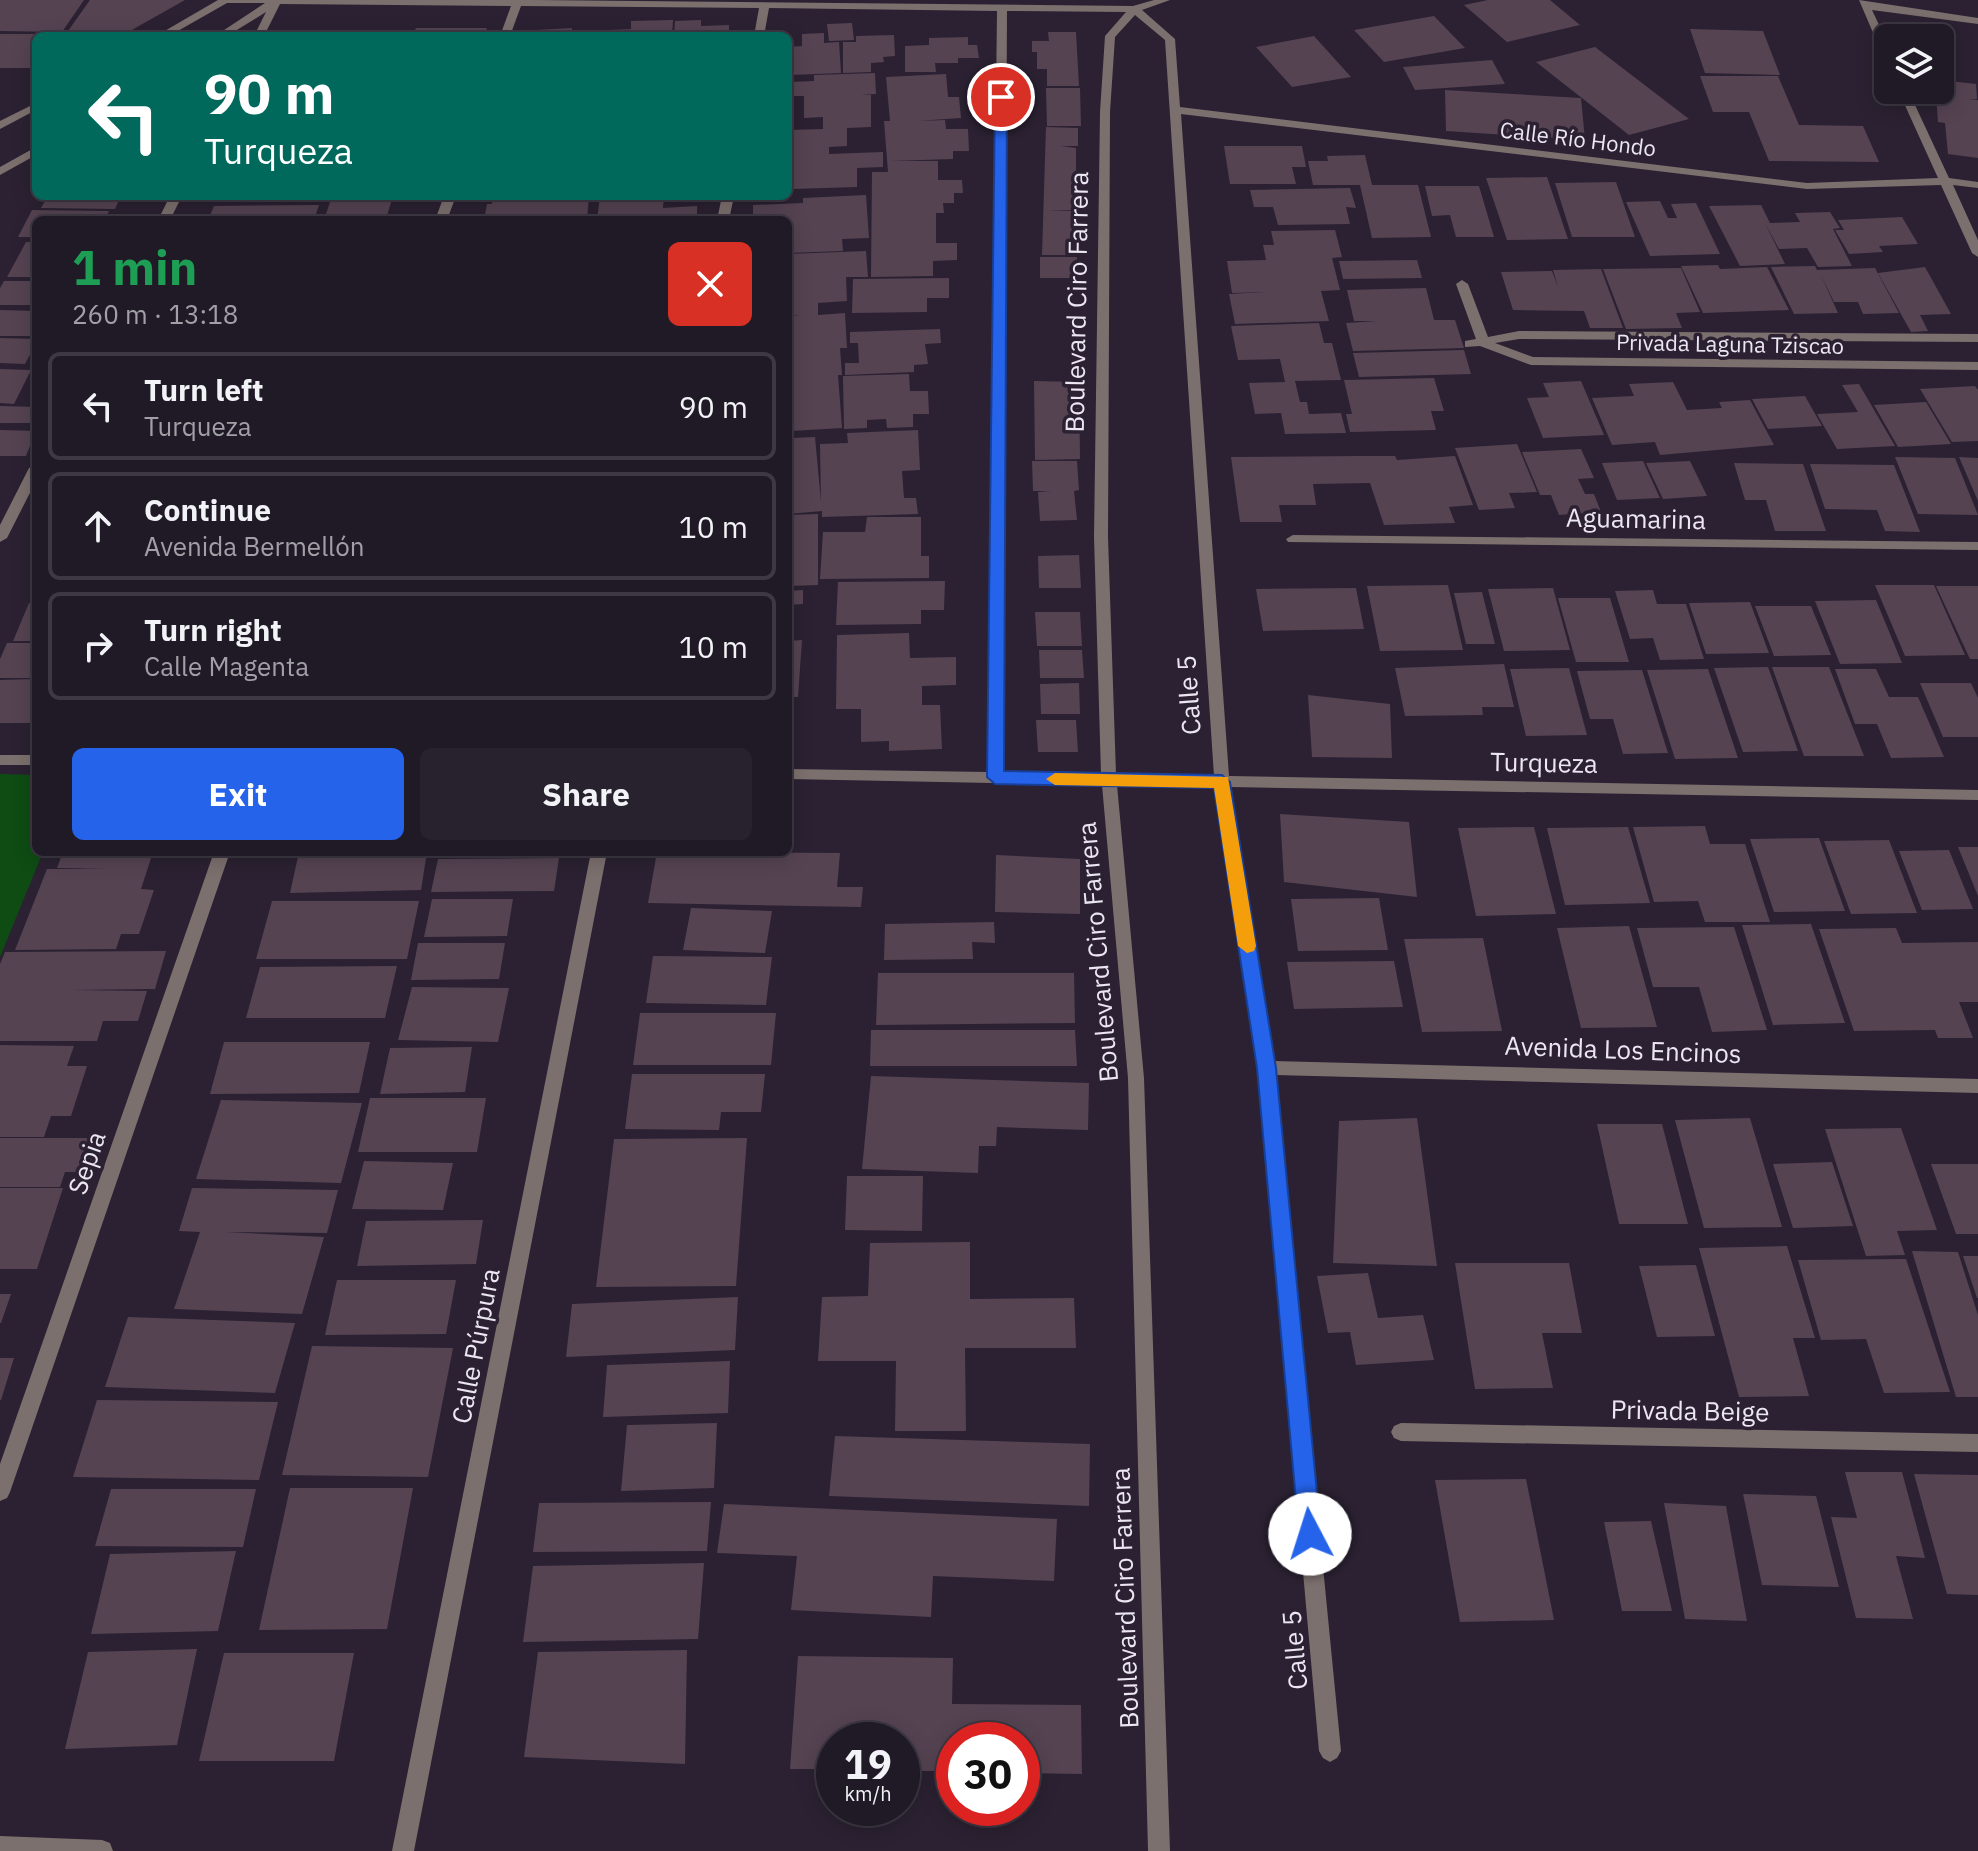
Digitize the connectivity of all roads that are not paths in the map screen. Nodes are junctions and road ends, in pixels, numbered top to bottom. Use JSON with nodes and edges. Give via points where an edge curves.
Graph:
{"nodes":[{"id":1,"x":226,"y":0,"type":"edge"},
{"id":2,"x":1165,"y":0,"type":"edge"},
{"id":3,"x":277,"y":1,"type":"edge"},
{"id":4,"x":517,"y":3,"type":"junction"},
{"id":5,"x":1864,"y":3,"type":"edge"},
{"id":6,"x":765,"y":5,"type":"junction"},
{"id":7,"x":1002,"y":8,"type":"junction"},
{"id":8,"x":1134,"y":9,"type":"junction"},
{"id":9,"x":1978,"y":21,"type":"edge"},
{"id":10,"x":1874,"y":25,"type":"edge"},
{"id":11,"x":168,"y":32,"type":"edge"},
{"id":12,"x":227,"y":32,"type":"edge"},
{"id":13,"x":261,"y":32,"type":"edge"},
{"id":14,"x":506,"y":32,"type":"edge"},
{"id":15,"x":760,"y":32,"type":"edge"},
{"id":16,"x":1909,"y":104,"type":"edge"},
{"id":17,"x":32,"y":108,"type":"edge"},
{"id":18,"x":1175,"y":110,"type":"junction"},
{"id":19,"x":0,"y":126,"type":"edge"},
{"id":20,"x":32,"y":152,"type":"edge"},
{"id":21,"x":0,"y":172,"type":"edge"},
{"id":22,"x":1945,"y":181,"type":"junction"},
{"id":23,"x":1978,"y":185,"type":"edge"},
{"id":24,"x":1978,"y":253,"type":"edge"},
{"id":25,"x":1462,"y":284,"type":"dead end"},
{"id":26,"x":1978,"y":338,"type":"edge"},
{"id":27,"x":1484,"y":343,"type":"junction"},
{"id":28,"x":1469,"y":344,"type":"dead end"},
{"id":29,"x":1978,"y":366,"type":"edge"},
{"id":30,"x":32,"y":476,"type":"edge"},
{"id":31,"x":0,"y":538,"type":"edge"},
{"id":32,"x":1293,"y":539,"type":"dead end"},
{"id":33,"x":1978,"y":546,"type":"edge"},
{"id":34,"x":0,"y":760,"type":"edge"},
{"id":35,"x":32,"y":760,"type":"edge"},
{"id":36,"x":792,"y":774,"type":"edge"},
{"id":37,"x":995,"y":777,"type":"junction"},
{"id":38,"x":1109,"y":780,"type":"junction"},
{"id":39,"x":1222,"y":782,"type":"junction"},
{"id":40,"x":1978,"y":795,"type":"edge"},
{"id":41,"x":221,"y":856,"type":"edge"},
{"id":42,"x":598,"y":856,"type":"edge"},
{"id":43,"x":1266,"y":1068,"type":"junction"},
{"id":44,"x":1978,"y":1086,"type":"edge"},
{"id":45,"x":1401,"y":1432,"type":"dead end"},
{"id":46,"x":1978,"y":1443,"type":"edge"},
{"id":47,"x":0,"y":1492,"type":"edge"},
{"id":48,"x":1330,"y":1751,"type":"dead end"},
{"id":49,"x":0,"y":1847,"type":"edge"},
{"id":50,"x":102,"y":1851,"type":"edge"},
{"id":51,"x":403,"y":1851,"type":"edge"},
{"id":52,"x":1159,"y":1851,"type":"edge"}],
"edges":[{"from":1,"to":3,"type":"street"},
{"from":1,"to":11,"type":"street"},
{"from":2,"to":8,"type":"street"},
{"from":3,"to":4,"type":"street"},
{"from":3,"to":12,"type":"street"},
{"from":3,"to":13,"type":"street"},
{"from":4,"to":6,"type":"street"},
{"from":4,"to":14,"type":"street"},
{"from":5,"to":9,"type":"street"},
{"from":5,"to":10,"type":"street"},
{"from":6,"to":7,"type":"street"},
{"from":6,"to":15,"type":"street"},
{"from":7,"to":8,"type":"street"},
{"from":7,"to":37,"type":"street"},
{"from":8,"to":18,"type":"street","name":"Calle 5","via":[[1170,39]]},
{"from":8,"to":38,"type":"street","name":"Boulevard Ciro Farrera","via":[[1110,36],[1105,112],[1101,537]]},
{"from":16,"to":22,"type":"street"},
{"from":17,"to":19,"type":"street"},
{"from":18,"to":22,"type":"street","name":"Calle Río Hondo","via":[[1807,186]]},
{"from":18,"to":39,"type":"street","name":"Calle 5"},
{"from":20,"to":21,"type":"street"},
{"from":22,"to":23,"type":"street","name":"Calle Río Hondo"},
{"from":22,"to":24,"type":"street"},
{"from":25,"to":27,"type":"street"},
{"from":26,"to":27,"type":"street","name":"Privada Laguna Tziscao","via":[[1519,335]]},
{"from":27,"to":28,"type":"street","name":"Privada Laguna Tziscao"},
{"from":27,"to":29,"type":"street","name":"Privada Laguna Tziscao","via":[[1531,361]]},
{"from":30,"to":31,"type":"street"},
{"from":32,"to":33,"type":"street","name":"Aguamarina"},
{"from":34,"to":35,"type":"street"},
{"from":36,"to":37,"type":"street","name":"Turqueza"},
{"from":37,"to":38,"type":"street","name":"Turqueza"},
{"from":38,"to":39,"type":"street","name":"Turqueza"},
{"from":38,"to":52,"type":"street","name":"Boulevard Ciro Farrera","via":[[1136,1078]]},
{"from":39,"to":40,"type":"street","name":"Turqueza"},
{"from":39,"to":43,"type":"street","name":"Calle 5"},
{"from":41,"to":47,"type":"street","name":"Sepia"},
{"from":42,"to":51,"type":"street","name":"Calle Púrpura"},
{"from":43,"to":44,"type":"street","name":"Avenida Los Encinos"},
{"from":43,"to":48,"type":"street","name":"Calle 5"},
{"from":45,"to":46,"type":"street","name":"Privada Beige"},
{"from":49,"to":50,"type":"street"}]}
